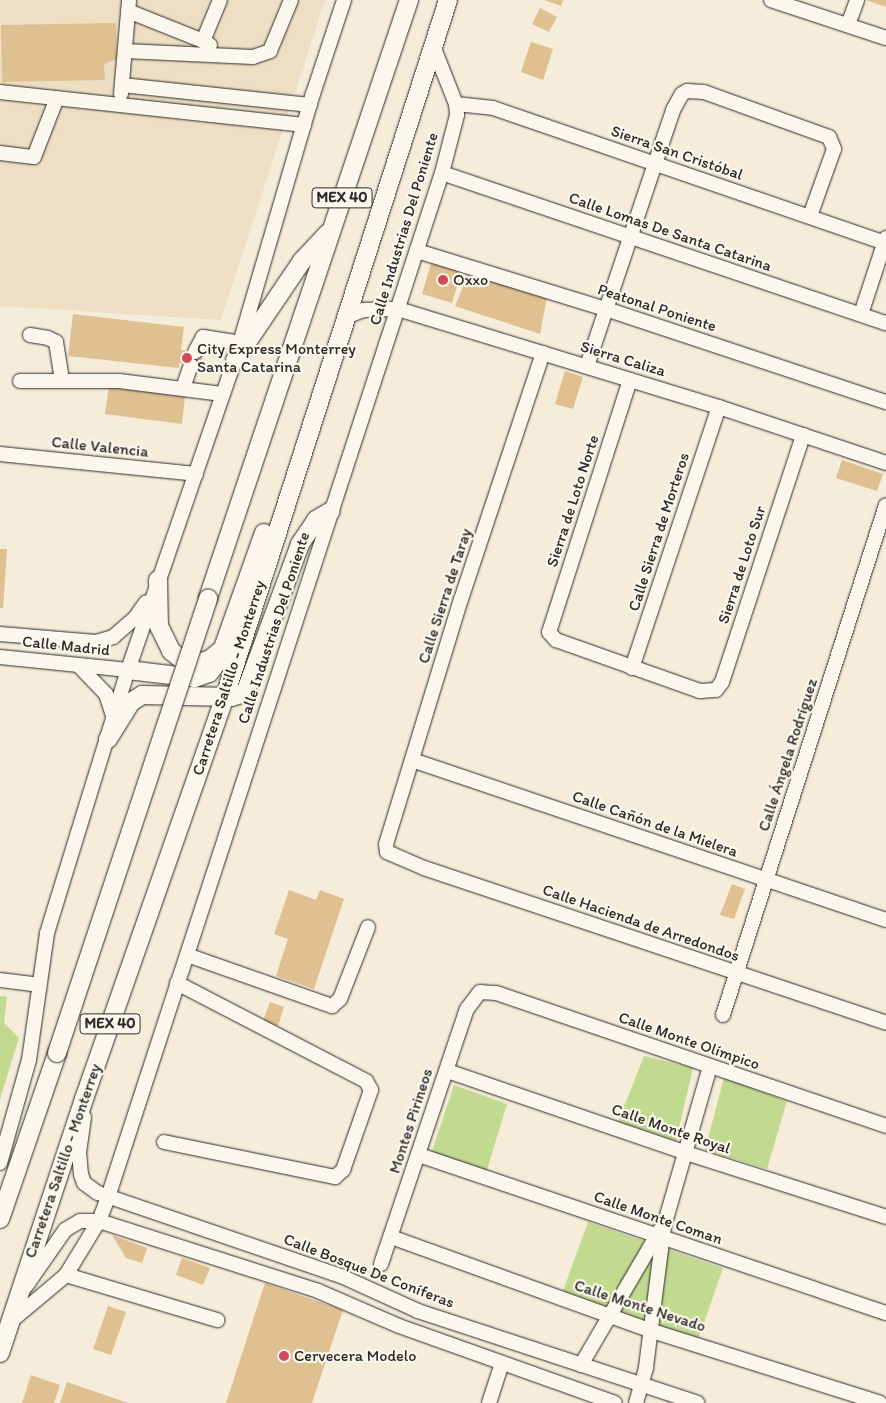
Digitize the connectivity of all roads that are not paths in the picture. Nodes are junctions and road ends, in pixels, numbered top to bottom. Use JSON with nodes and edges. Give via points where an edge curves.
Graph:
{"nodes":[{"id":1,"x":220,"y":0,"type":"edge"},
{"id":2,"x":291,"y":0,"type":"edge"},
{"id":3,"x":344,"y":0,"type":"edge"},
{"id":4,"x":409,"y":0,"type":"edge"},
{"id":5,"x":448,"y":0,"type":"edge"},
{"id":6,"x":771,"y":0,"type":"edge"},
{"id":7,"x":857,"y":0,"type":"edge"},
{"id":8,"x":129,"y":5,"type":"edge"},
{"id":9,"x":848,"y":25,"type":"junction"},
{"id":10,"x":886,"y":38,"type":"edge"},
{"id":11,"x":203,"y":41,"type":"junction"},
{"id":12,"x":433,"y":46,"type":"junction"},
{"id":13,"x":125,"y":51,"type":"junction"},
{"id":14,"x":226,"y":54,"type":"junction"},
{"id":15,"x":122,"y":85,"type":"junction"},
{"id":16,"x":0,"y":92,"type":"edge"},
{"id":17,"x":57,"y":98,"type":"junction"},
{"id":18,"x":120,"y":104,"type":"junction"},
{"id":19,"x":456,"y":104,"type":"junction"},
{"id":20,"x":310,"y":105,"type":"junction"},
{"id":21,"x":304,"y":125,"type":"junction"},
{"id":22,"x":0,"y":153,"type":"edge"},
{"id":23,"x":655,"y":164,"type":"junction"},
{"id":24,"x":442,"y":173,"type":"junction"},
{"id":25,"x":810,"y":216,"type":"junction"},
{"id":26,"x":332,"y":228,"type":"junction"},
{"id":27,"x":631,"y":238,"type":"junction"},
{"id":28,"x":885,"y":241,"type":"edge"},
{"id":29,"x":417,"y":252,"type":"junction"},
{"id":30,"x":398,"y":309,"type":"junction"},
{"id":31,"x":606,"y":309,"type":"junction"},
{"id":32,"x":861,"y":314,"type":"junction"},
{"id":33,"x":348,"y":316,"type":"junction"},
{"id":34,"x":886,"y":323,"type":"edge"},
{"id":35,"x":30,"y":336,"type":"dead end"},
{"id":36,"x":240,"y":342,"type":"junction"},
{"id":37,"x":543,"y":353,"type":"junction"},
{"id":38,"x":235,"y":360,"type":"junction"},
{"id":39,"x":587,"y":366,"type":"junction"},
{"id":40,"x":62,"y":380,"type":"junction"},
{"id":41,"x":630,"y":380,"type":"junction"},
{"id":42,"x":20,"y":381,"type":"dead end"},
{"id":43,"x":183,"y":388,"type":"junction"},
{"id":44,"x":222,"y":394,"type":"junction"},
{"id":45,"x":886,"y":402,"type":"edge"},
{"id":46,"x":720,"y":407,"type":"junction"},
{"id":47,"x":803,"y":435,"type":"junction"},
{"id":48,"x":0,"y":454,"type":"edge"},
{"id":49,"x":886,"y":463,"type":"edge"},
{"id":50,"x":297,"y":465,"type":"junction"},
{"id":51,"x":196,"y":474,"type":"junction"},
{"id":52,"x":886,"y":505,"type":"edge"},
{"id":53,"x":331,"y":511,"type":"junction"},
{"id":54,"x":158,"y":580,"type":"junction"},
{"id":55,"x":0,"y":634,"type":"edge"},
{"id":56,"x":222,"y":649,"type":"junction"},
{"id":57,"x":0,"y":657,"type":"edge"},
{"id":58,"x":79,"y":666,"type":"junction"},
{"id":59,"x":632,"y":668,"type":"junction"},
{"id":60,"x":128,"y":670,"type":"junction"},
{"id":61,"x":225,"y":696,"type":"junction"},
{"id":62,"x":114,"y":720,"type":"junction"},
{"id":63,"x":108,"y":740,"type":"junction"},
{"id":64,"x":412,"y":760,"type":"junction"},
{"id":65,"x":387,"y":852,"type":"joint"},
{"id":66,"x":766,"y":881,"type":"junction"},
{"id":67,"x":886,"y":920,"type":"edge"},
{"id":68,"x":368,"y":927,"type":"dead end"},
{"id":69,"x":187,"y":955,"type":"junction"},
{"id":70,"x":737,"y":974,"type":"junction"},
{"id":71,"x":0,"y":980,"type":"edge"},
{"id":72,"x":177,"y":983,"type":"junction"},
{"id":73,"x":38,"y":985,"type":"junction"},
{"id":74,"x":480,"y":992,"type":"joint"},
{"id":75,"x":723,"y":1015,"type":"dead end"},
{"id":76,"x":886,"y":1023,"type":"edge"},
{"id":77,"x":710,"y":1067,"type":"junction"},
{"id":78,"x":447,"y":1071,"type":"junction"},
{"id":79,"x":84,"y":1099,"type":"junction"},
{"id":80,"x":886,"y":1126,"type":"edge"},
{"id":81,"x":164,"y":1142,"type":"dead end"},
{"id":82,"x":686,"y":1153,"type":"junction"},
{"id":83,"x":419,"y":1155,"type":"junction"},
{"id":84,"x":0,"y":1163,"type":"edge"},
{"id":85,"x":108,"y":1197,"type":"junction"},
{"id":86,"x":886,"y":1217,"type":"edge"},
{"id":87,"x":0,"y":1219,"type":"edge"},
{"id":88,"x":99,"y":1221,"type":"junction"},
{"id":89,"x":661,"y":1233,"type":"junction"},
{"id":90,"x":391,"y":1237,"type":"junction"},
{"id":91,"x":381,"y":1264,"type":"dead end"},
{"id":92,"x":66,"y":1275,"type":"junction"},
{"id":93,"x":17,"y":1299,"type":"junction"},
{"id":94,"x":886,"y":1313,"type":"edge"},
{"id":95,"x":612,"y":1315,"type":"junction"},
{"id":96,"x":217,"y":1320,"type":"dead end"},
{"id":97,"x":9,"y":1323,"type":"junction"},
{"id":98,"x":649,"y":1330,"type":"junction"},
{"id":99,"x":0,"y":1353,"type":"edge"},
{"id":100,"x":502,"y":1362,"type":"junction"},
{"id":101,"x":581,"y":1365,"type":"junction"},
{"id":102,"x":642,"y":1385,"type":"junction"},
{"id":103,"x":488,"y":1403,"type":"edge"},
{"id":104,"x":615,"y":1403,"type":"edge"},
{"id":105,"x":636,"y":1403,"type":"edge"},
{"id":106,"x":697,"y":1403,"type":"edge"},
{"id":107,"x":880,"y":1403,"type":"edge"}],
"edges":[{"from":1,"to":11,"type":"street"},
{"from":2,"to":14,"type":"street","via":[[270,51],[253,57]]},
{"from":3,"to":20,"type":"street"},
{"from":4,"to":26,"type":"main road","number":"MEX 40"},
{"from":5,"to":12,"type":"main road","name":"Carretera Saltillo - Monterrey","number":"MEX 40"},
{"from":6,"to":9,"type":"street"},
{"from":7,"to":9,"type":"street"},
{"from":8,"to":11,"type":"street"},
{"from":8,"to":13,"type":"street"},
{"from":9,"to":10,"type":"street"},
{"from":11,"to":14,"type":"street"},
{"from":12,"to":19,"type":"street","name":"Calle Industrias Del Poniente"},
{"from":12,"to":33,"type":"main road","name":"Carretera Saltillo - Monterrey","number":"MEX 40"},
{"from":13,"to":14,"type":"street"},
{"from":13,"to":15,"type":"street"},
{"from":15,"to":18,"type":"street"},
{"from":15,"to":20,"type":"street"},
{"from":16,"to":17,"type":"street"},
{"from":17,"to":18,"type":"street"},
{"from":17,"to":22,"type":"street","via":[[34,156]]},
{"from":18,"to":21,"type":"street"},
{"from":19,"to":23,"type":"street","name":"Sierra San Cristóbal","via":[[493,108]]},
{"from":19,"to":24,"type":"street","name":"Calle Industrias Del Poniente","via":[[456,122]]},
{"from":20,"to":21,"type":"street"},
{"from":21,"to":36,"type":"street"},
{"from":23,"to":25,"type":"street","name":"Sierra San Cristóbal"},
{"from":23,"to":25,"type":"street","via":[[676,101],[687,91],[704,92],[742,104],[833,140],[833,154]]},
{"from":23,"to":27,"type":"street"},
{"from":24,"to":27,"type":"street","name":"Calle Lomas De Santa Catarina"},
{"from":24,"to":29,"type":"street","name":"Calle Industrias Del Poniente"},
{"from":25,"to":28,"type":"street","name":"Sierra San Cristóbal"},
{"from":26,"to":38,"type":"main road","via":[[302,261]]},
{"from":26,"to":87,"type":"main road","number":"MEX 40","bridge":true},
{"from":27,"to":31,"type":"street"},
{"from":27,"to":32,"type":"street","name":"Calle Lomas De Santa Catarina"},
{"from":28,"to":32,"type":"street"},
{"from":29,"to":30,"type":"street","name":"Calle Industrias Del Poniente"},
{"from":29,"to":31,"type":"street","name":"Peatonal Poniente"},
{"from":30,"to":33,"type":"street","name":"Sierra Caliza","via":[[364,310]]},
{"from":30,"to":37,"type":"street","name":"Sierra Caliza"},
{"from":30,"to":53,"type":"street","name":"Calle Industrias Del Poniente"},
{"from":31,"to":39,"type":"street"},
{"from":31,"to":45,"type":"street","name":"Peatonal Poniente"},
{"from":32,"to":34,"type":"street","name":"Calle Lomas De Santa Catarina"},
{"from":33,"to":50,"type":"main road","name":"Carretera Saltillo - Monterrey","number":"MEX 40"},
{"from":35,"to":40,"type":"street","via":[[56,342]]},
{"from":36,"to":38,"type":"street"},
{"from":36,"to":43,"type":"street","via":[[203,337]]},
{"from":37,"to":39,"type":"street","name":"Sierra Caliza"},
{"from":37,"to":64,"type":"street","name":"Calle Sierra de Taray","via":[[461,599]]},
{"from":38,"to":44,"type":"street"},
{"from":39,"to":41,"type":"street","name":"Sierra Caliza"},
{"from":40,"to":42,"type":"street"},
{"from":40,"to":43,"type":"street","via":[[119,381]]},
{"from":41,"to":46,"type":"street","name":"Sierra Caliza"},
{"from":41,"to":59,"type":"street","name":"Sierra de Loto Norte","via":[[549,632],[556,640]]},
{"from":43,"to":44,"type":"street"},
{"from":44,"to":51,"type":"street"},
{"from":46,"to":47,"type":"street","name":"Sierra Caliza"},
{"from":46,"to":59,"type":"street","name":"Calle Sierra de Morteros"},
{"from":47,"to":49,"type":"street","name":"Sierra Caliza"},
{"from":47,"to":59,"type":"street","name":"Sierra de Loto Sur","via":[[722,682],[716,690],[700,691]]},
{"from":48,"to":51,"type":"street","name":"Calle Valencia"},
{"from":50,"to":56,"type":"main road","via":[[288,473],[276,501]]},
{"from":50,"to":61,"type":"main road","name":"Carretera Saltillo - Monterrey","number":"MEX 40"},
{"from":51,"to":54,"type":"street"},
{"from":52,"to":66,"type":"street","name":"Calle Ángela Rodríguez"},
{"from":53,"to":61,"type":"main road","via":[[316,520],[300,544],[250,686],[240,696]]},
{"from":53,"to":69,"type":"street","name":"Calle Industrias Del Poniente"},
{"from":54,"to":55,"type":"street","name":"Calle Madrid","via":[[135,618],[107,639],[90,642]]},
{"from":54,"to":56,"type":"main road","via":[[159,626],[171,651],[182,660],[194,663],[209,660]]},
{"from":54,"to":60,"type":"street"},
{"from":56,"to":60,"type":"main road","via":[[214,668],[199,678]]},
{"from":57,"to":58,"type":"street","name":"Calle Madrid"},
{"from":58,"to":60,"type":"street","name":"Calle Madrid"},
{"from":58,"to":62,"type":"street","via":[[106,694]]},
{"from":60,"to":62,"type":"street"},
{"from":61,"to":63,"type":"main road","via":[[142,695],[131,702]]},
{"from":61,"to":79,"type":"main road","name":"Carretera Saltillo - Monterrey","number":"MEX 40"},
{"from":62,"to":63,"type":"street"},
{"from":63,"to":73,"type":"street","via":[[46,933]]},
{"from":64,"to":65,"type":"street","name":"Calle Sierra de Taray","via":[[386,844]]},
{"from":64,"to":66,"type":"street","name":"Calle Cañón de la Mielera"},
{"from":65,"to":70,"type":"street","name":"Calle Hacienda de Arredondos","via":[[424,868]]},
{"from":66,"to":67,"type":"street","name":"Calle Cañón de la Mielera"},
{"from":66,"to":70,"type":"street","name":"Calle Ángela Rodríguez"},
{"from":68,"to":69,"type":"street","via":[[340,999],[332,1006]]},
{"from":69,"to":72,"type":"street","name":"Calle Industrias Del Poniente"},
{"from":70,"to":75,"type":"street","name":"Calle Ángela Rodríguez"},
{"from":70,"to":76,"type":"street","name":"Calle Hacienda de Arredondos"},
{"from":71,"to":73,"type":"street"},
{"from":72,"to":81,"type":"street","via":[[366,1081],[371,1090],[343,1170],[335,1177]]},
{"from":72,"to":85,"type":"street","name":"Calle Industrias Del Poniente"},
{"from":73,"to":84,"type":"street","via":[[29,1060]]},
{"from":74,"to":77,"type":"street","name":"Calle Monte Olímpico","via":[[496,993]]},
{"from":74,"to":78,"type":"street","name":"Montes Pirineos","via":[[467,1009]]},
{"from":77,"to":80,"type":"street","name":"Calle Monte Olímpico"},
{"from":77,"to":82,"type":"street"},
{"from":78,"to":82,"type":"street","name":"Calle Monte Royal"},
{"from":78,"to":83,"type":"street","name":"Montes Pirineos"},
{"from":79,"to":85,"type":"street","name":"Calle Bosque De Coníferas","via":[[81,1174],[84,1183]]},
{"from":79,"to":93,"type":"main road","name":"Carretera Saltillo - Monterrey","number":"MEX 40"},
{"from":82,"to":86,"type":"street","name":"Calle Monte Royal"},
{"from":82,"to":89,"type":"street"},
{"from":83,"to":89,"type":"street","name":"Calle Monte Coman"},
{"from":83,"to":90,"type":"street","name":"Montes Pirineos"},
{"from":85,"to":88,"type":"street","name":"Calle Industrias Del Poniente"},
{"from":85,"to":101,"type":"street","name":"Calle Bosque De Coníferas","via":[[340,1276],[418,1311]]},
{"from":88,"to":92,"type":"street","name":"Calle Industrias Del Poniente"},
{"from":88,"to":93,"type":"street","via":[[80,1221],[65,1230]]},
{"from":88,"to":100,"type":"street","via":[[318,1291],[399,1326]]},
{"from":89,"to":94,"type":"street","name":"Calle Monte Coman"},
{"from":89,"to":95,"type":"street"},
{"from":89,"to":98,"type":"street"},
{"from":90,"to":91,"type":"street","name":"Montes Pirineos"},
{"from":90,"to":95,"type":"street","name":"Calle Monte Nevado"},
{"from":92,"to":96,"type":"street"},
{"from":92,"to":97,"type":"street","name":"Calle Industrias Del Poniente"},
{"from":93,"to":97,"type":"main road","name":"Carretera Saltillo - Monterrey","number":"MEX 40"},
{"from":95,"to":98,"type":"street","name":"Calle Monte Nevado"},
{"from":95,"to":101,"type":"street"},
{"from":97,"to":99,"type":"main road","name":"Carretera Saltillo - Monterrey","number":"MEX 40"},
{"from":98,"to":102,"type":"street"},
{"from":98,"to":107,"type":"street","name":"Calle Monte Nevado"},
{"from":100,"to":103,"type":"street"},
{"from":100,"to":104,"type":"street"},
{"from":101,"to":102,"type":"street","name":"Calle Bosque De Coníferas"},
{"from":102,"to":105,"type":"street"},
{"from":102,"to":106,"type":"street","name":"Calle Bosque De Coníferas"}]}
